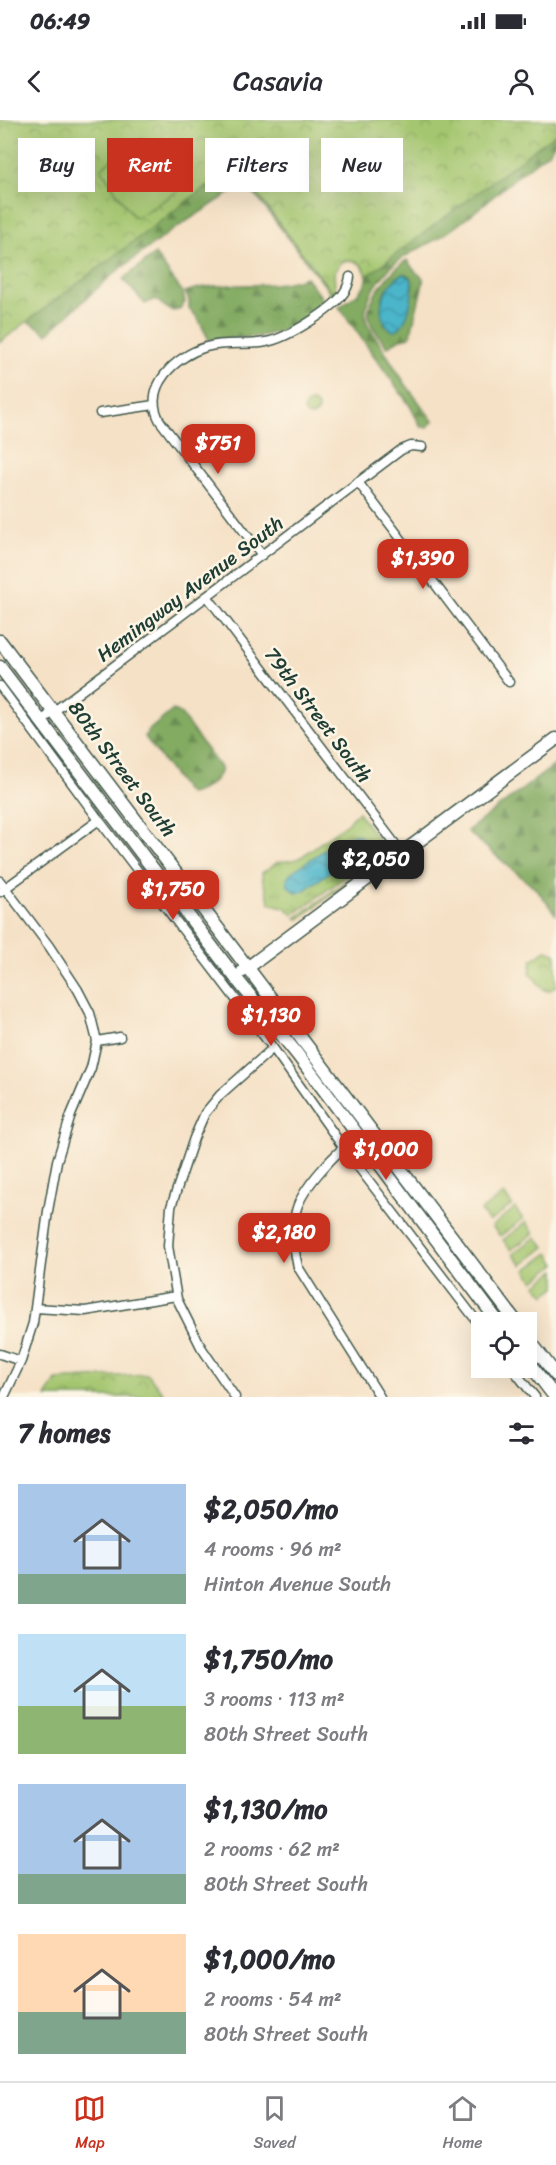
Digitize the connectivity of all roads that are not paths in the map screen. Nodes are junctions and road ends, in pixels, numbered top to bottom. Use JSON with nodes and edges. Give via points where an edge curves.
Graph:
{"nodes":[{"id":1,"x":350,"y":277,"type":"dead end"},
{"id":2,"x":154,"y":405,"type":"junction"},
{"id":3,"x":100,"y":413,"type":"dead end"},
{"id":4,"x":422,"y":447,"type":"dead end"},
{"id":5,"x":358,"y":482,"type":"junction"},
{"id":6,"x":262,"y":555,"type":"junction"},
{"id":7,"x":207,"y":596,"type":"junction"},
{"id":8,"x":0,"y":641,"type":"edge"},
{"id":9,"x":0,"y":667,"type":"edge"},
{"id":10,"x":509,"y":682,"type":"dead end"},
{"id":11,"x":0,"y":686,"type":"edge"},
{"id":12,"x":54,"y":712,"type":"junction"},
{"id":13,"x":41,"y":721,"type":"junction"},
{"id":14,"x":556,"y":739,"type":"edge"},
{"id":15,"x":99,"y":820,"type":"junction"},
{"id":16,"x":402,"y":853,"type":"junction"},
{"id":17,"x":2,"y":887,"type":"edge"},
{"id":18,"x":248,"y":968,"type":"junction"},
{"id":19,"x":235,"y":977,"type":"junction"},
{"id":20,"x":120,"y":1037,"type":"dead end"},
{"id":21,"x":98,"y":1041,"type":"junction"},
{"id":22,"x":273,"y":1048,"type":"junction"},
{"id":23,"x":358,"y":1136,"type":"junction"},
{"id":24,"x":343,"y":1147,"type":"junction"},
{"id":25,"x":176,"y":1296,"type":"junction"},
{"id":26,"x":35,"y":1308,"type":"junction"},
{"id":27,"x":491,"y":1312,"type":"edge"},
{"id":28,"x":509,"y":1312,"type":"edge"},
{"id":29,"x":471,"y":1314,"type":"edge"},
{"id":30,"x":537,"y":1350,"type":"edge"},
{"id":31,"x":0,"y":1354,"type":"edge"},
{"id":32,"x":21,"y":1361,"type":"junction"},
{"id":33,"x":537,"y":1373,"type":"edge"},
{"id":34,"x":556,"y":1375,"type":"edge"},
{"id":35,"x":520,"y":1378,"type":"edge"},
{"id":36,"x":4,"y":1397,"type":"edge"},
{"id":37,"x":235,"y":1397,"type":"edge"},
{"id":38,"x":380,"y":1397,"type":"edge"},
{"id":39,"x":535,"y":1397,"type":"edge"},
{"id":40,"x":555,"y":1397,"type":"edge"}],
"edges":[{"from":1,"to":2,"type":"street","via":[[339,299],[289,335],[263,343],[210,346],[190,354],[160,380]]},
{"from":2,"to":3,"type":"street"},
{"from":2,"to":6,"type":"street","via":[[160,421]]},
{"from":4,"to":5,"type":"street","name":"Hemingway Avenue South","via":[[402,449]]},
{"from":5,"to":6,"type":"street","name":"Hemingway Avenue South"},
{"from":5,"to":10,"type":"street"},
{"from":6,"to":7,"type":"street","name":"Hemingway Avenue South"},
{"from":7,"to":12,"type":"street","name":"Hemingway Avenue South"},
{"from":7,"to":16,"type":"street","name":"79th Street South"},
{"from":8,"to":12,"type":"main road","name":"80th Street South"},
{"from":9,"to":13,"type":"main road","name":"80th Street South"},
{"from":11,"to":15,"type":"street"},
{"from":12,"to":13,"type":"street","name":"Hemingway Avenue South"},
{"from":12,"to":18,"type":"main road","name":"80th Street South"},
{"from":13,"to":19,"type":"main road","name":"80th Street South"},
{"from":14,"to":16,"type":"main road"},
{"from":15,"to":17,"type":"street"},
{"from":15,"to":22,"type":"street"},
{"from":16,"to":18,"type":"main road"},
{"from":17,"to":21,"type":"street","via":[[78,990],[90,1012]]},
{"from":18,"to":19,"type":"main road"},
{"from":18,"to":28,"type":"main road","name":"80th Street South"},
{"from":19,"to":23,"type":"main road","name":"80th Street South"},
{"from":20,"to":21,"type":"street"},
{"from":21,"to":26,"type":"street","via":[[57,1161]]},
{"from":22,"to":24,"type":"street"},
{"from":22,"to":25,"type":"street","via":[[220,1095],[194,1138],[171,1207],[168,1246]]},
{"from":23,"to":24,"type":"street"},
{"from":23,"to":27,"type":"main road","name":"80th Street South"},
{"from":24,"to":29,"type":"street"},
{"from":24,"to":38,"type":"street","via":[[315,1177],[296,1209],[294,1249],[298,1267]]},
{"from":25,"to":26,"type":"street","via":[[85,1311]]},
{"from":25,"to":37,"type":"street","via":[[201,1347]]},
{"from":26,"to":32,"type":"street"},
{"from":30,"to":34,"type":"main road"},
{"from":31,"to":32,"type":"street"},
{"from":32,"to":36,"type":"street"},
{"from":33,"to":40,"type":"main road"},
{"from":35,"to":39,"type":"street"}]}
